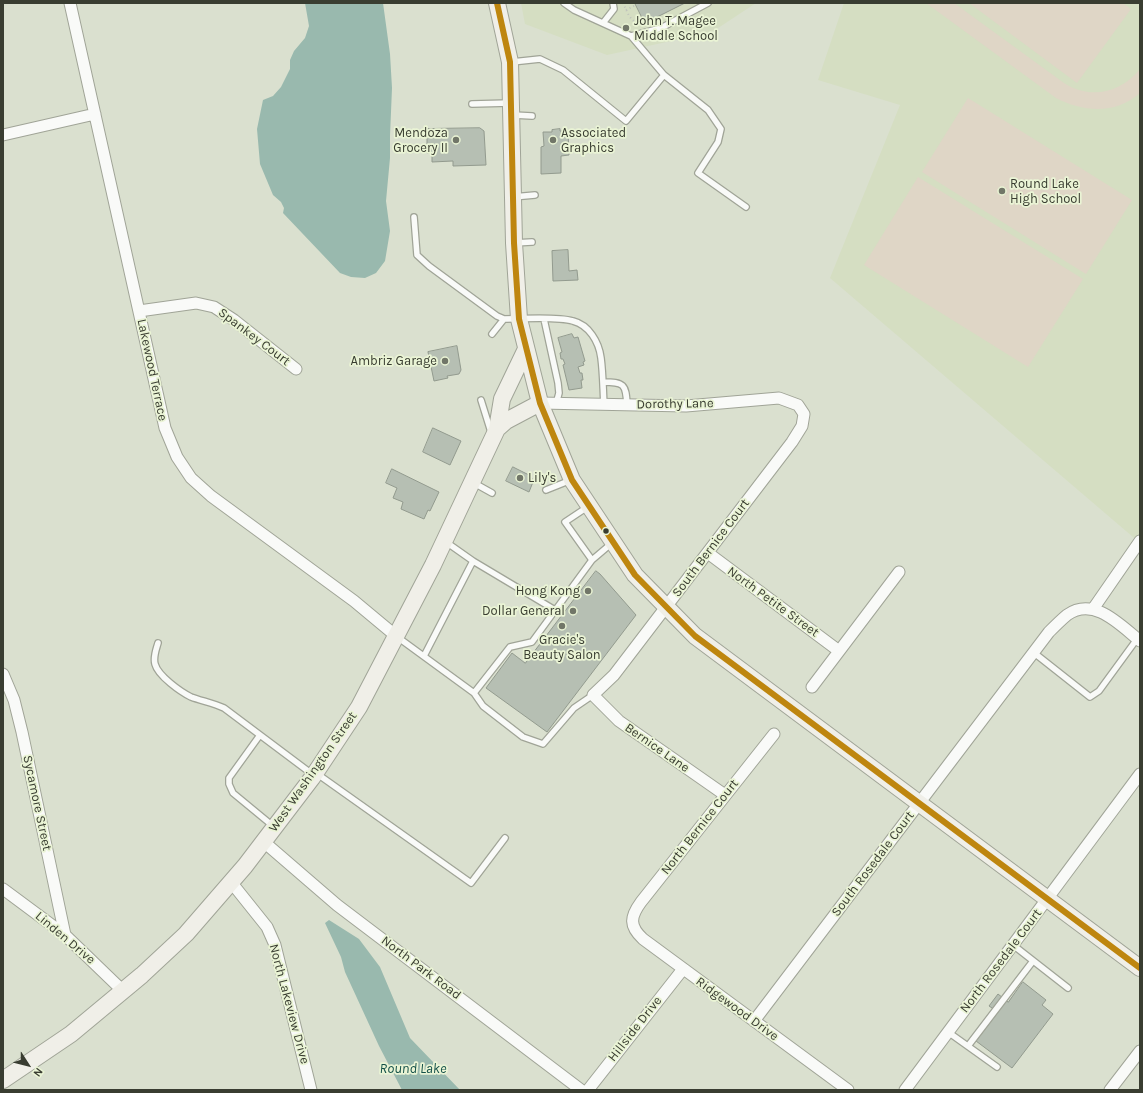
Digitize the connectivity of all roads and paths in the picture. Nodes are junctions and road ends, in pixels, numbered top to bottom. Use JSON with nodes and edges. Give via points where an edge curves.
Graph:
{"nodes":[{"id":1,"x":70,"y":3,"type":"edge"},
{"id":2,"x":497,"y":3,"type":"edge"},
{"id":3,"x":564,"y":3,"type":"edge"},
{"id":4,"x":613,"y":3,"type":"edge"},
{"id":5,"x":623,"y":3,"type":"edge"},
{"id":6,"x":708,"y":3,"type":"edge"},
{"id":7,"x":636,"y":5,"type":"dead end"},
{"id":8,"x":626,"y":10,"type":"junction"},
{"id":9,"x":639,"y":23,"type":"dead end"},
{"id":10,"x":603,"y":24,"type":"junction"},
{"id":11,"x":632,"y":36,"type":"junction"},
{"id":12,"x":510,"y":62,"type":"junction"},
{"id":13,"x":664,"y":75,"type":"junction"},
{"id":14,"x":472,"y":104,"type":"dead end"},
{"id":15,"x":510,"y":109,"type":"junction"},
{"id":16,"x":95,"y":114,"type":"junction"},
{"id":17,"x":532,"y":116,"type":"dead end"},
{"id":18,"x":3,"y":135,"type":"edge"},
{"id":19,"x":535,"y":195,"type":"dead end"},
{"id":20,"x":513,"y":197,"type":"junction"},
{"id":21,"x":746,"y":207,"type":"dead end"},
{"id":22,"x":414,"y":217,"type":"dead end"},
{"id":23,"x":532,"y":242,"type":"dead end"},
{"id":24,"x":514,"y":243,"type":"junction"},
{"id":25,"x":139,"y":311,"type":"junction"},
{"id":26,"x":512,"y":319,"type":"junction"},
{"id":27,"x":544,"y":319,"type":"junction"},
{"id":28,"x":492,"y":334,"type":"dead end"},
{"id":29,"x":526,"y":349,"type":"junction"},
{"id":30,"x":296,"y":369,"type":"dead end"},
{"id":31,"x":603,"y":382,"type":"junction"},
{"id":32,"x":481,"y":400,"type":"dead end"},
{"id":33,"x":540,"y":404,"type":"junction"},
{"id":34,"x":556,"y":404,"type":"junction"},
{"id":35,"x":604,"y":405,"type":"junction"},
{"id":36,"x":627,"y":405,"type":"junction"},
{"id":37,"x":804,"y":414,"type":"joint"},
{"id":38,"x":495,"y":433,"type":"junction"},
{"id":39,"x":572,"y":480,"type":"junction"},
{"id":40,"x":472,"y":482,"type":"junction"},
{"id":41,"x":546,"y":490,"type":"dead end"},
{"id":42,"x":492,"y":493,"type":"dead end"},
{"id":43,"x":589,"y":506,"type":"junction"},
{"id":44,"x":444,"y":541,"type":"junction"},
{"id":45,"x":1140,"y":541,"type":"edge"},
{"id":46,"x":613,"y":542,"type":"junction"},
{"id":47,"x":708,"y":553,"type":"junction"},
{"id":48,"x":1135,"y":556,"type":"edge"},
{"id":49,"x":592,"y":560,"type":"junction"},
{"id":50,"x":473,"y":561,"type":"junction"},
{"id":51,"x":899,"y":572,"type":"dead end"},
{"id":52,"x":666,"y":607,"type":"junction"},
{"id":53,"x":1093,"y":609,"type":"junction"},
{"id":54,"x":555,"y":610,"type":"junction"},
{"id":55,"x":396,"y":636,"type":"junction"},
{"id":56,"x":1139,"y":640,"type":"edge"},
{"id":57,"x":158,"y":643,"type":"dead end"},
{"id":58,"x":839,"y":650,"type":"junction"},
{"id":59,"x":1033,"y":652,"type":"junction"},
{"id":60,"x":424,"y":656,"type":"junction"},
{"id":61,"x":3,"y":674,"type":"edge"},
{"id":62,"x":812,"y":687,"type":"dead end"},
{"id":63,"x":474,"y":693,"type":"junction"},
{"id":64,"x":593,"y":695,"type":"junction"},
{"id":65,"x":774,"y":734,"type":"dead end"},
{"id":66,"x":260,"y":735,"type":"junction"},
{"id":67,"x":315,"y":774,"type":"junction"},
{"id":68,"x":1140,"y":774,"type":"edge"},
{"id":69,"x":725,"y":795,"type":"junction"},
{"id":70,"x":919,"y":803,"type":"junction"},
{"id":71,"x":275,"y":827,"type":"junction"},
{"id":72,"x":505,"y":838,"type":"dead end"},
{"id":73,"x":264,"y":842,"type":"junction"},
{"id":74,"x":231,"y":882,"type":"junction"},
{"id":75,"x":3,"y":889,"type":"edge"},
{"id":76,"x":1047,"y":899,"type":"junction"},
{"id":77,"x":632,"y":923,"type":"joint"},
{"id":78,"x":65,"y":935,"type":"junction"},
{"id":79,"x":1013,"y":945,"type":"junction"},
{"id":80,"x":1033,"y":961,"type":"junction"},
{"id":81,"x":1140,"y":968,"type":"edge"},
{"id":82,"x":683,"y":969,"type":"junction"},
{"id":83,"x":1068,"y":988,"type":"dead end"},
{"id":84,"x":123,"y":991,"type":"junction"},
{"id":85,"x":754,"y":1022,"type":"junction"},
{"id":86,"x":948,"y":1032,"type":"junction"},
{"id":87,"x":968,"y":1046,"type":"junction"},
{"id":88,"x":1140,"y":1051,"type":"edge"},
{"id":89,"x":997,"y":1067,"type":"dead end"},
{"id":90,"x":3,"y":1080,"type":"edge"},
{"id":91,"x":311,"y":1090,"type":"edge"},
{"id":92,"x":581,"y":1090,"type":"edge"},
{"id":93,"x":588,"y":1090,"type":"edge"},
{"id":94,"x":848,"y":1090,"type":"edge"},
{"id":95,"x":905,"y":1090,"type":"edge"},
{"id":96,"x":1110,"y":1090,"type":"edge"}],
"edges":[{"from":1,"to":16,"type":"street","name":"Lakewood Terrace"},
{"from":2,"to":12,"type":"main road"},
{"from":3,"to":10,"type":"lane"},
{"from":4,"to":10,"type":"lane","via":[[614,9]]},
{"from":5,"to":8,"type":"path"},
{"from":6,"to":11,"type":"lane","via":[[662,28]]},
{"from":7,"to":8,"type":"path"},
{"from":8,"to":9,"type":"path","via":[[634,21]]},
{"from":10,"to":11,"type":"lane"},
{"from":11,"to":13,"type":"lane"},
{"from":12,"to":13,"type":"lane","via":[[540,59],[563,70],[626,121]]},
{"from":12,"to":15,"type":"main road"},
{"from":13,"to":21,"type":"lane","via":[[708,110],[721,129],[718,142],[698,173]]},
{"from":14,"to":15,"type":"lane"},
{"from":15,"to":17,"type":"lane"},
{"from":15,"to":20,"type":"main road"},
{"from":16,"to":18,"type":"street"},
{"from":16,"to":25,"type":"street","name":"Lakewood Terrace"},
{"from":19,"to":20,"type":"lane"},
{"from":20,"to":24,"type":"main road"},
{"from":22,"to":26,"type":"lane","via":[[417,255],[479,304],[497,316]]},
{"from":23,"to":24,"type":"lane"},
{"from":24,"to":26,"type":"main road"},
{"from":25,"to":30,"type":"street","name":"Spankey Court","via":[[196,303],[214,307]]},
{"from":25,"to":55,"type":"street","name":"Lakewood Terrace","via":[[165,428],[176,457],[191,478],[211,496],[354,601]]},
{"from":26,"to":27,"type":"lane"},
{"from":26,"to":28,"type":"lane"},
{"from":26,"to":29,"type":"main road"},
{"from":27,"to":31,"type":"lane","via":[[573,321],[586,328],[597,342]]},
{"from":27,"to":34,"type":"lane","via":[[558,383]]},
{"from":29,"to":33,"type":"main road"},
{"from":29,"to":38,"type":"main road","via":[[502,399]]},
{"from":31,"to":35,"type":"lane"},
{"from":31,"to":36,"type":"lane","via":[[615,382],[624,386],[627,390]]},
{"from":32,"to":38,"type":"lane"},
{"from":33,"to":34,"type":"street","name":"Dorothy Lane"},
{"from":33,"to":38,"type":"main road","name":"West Washington Street","via":[[506,421]]},
{"from":33,"to":39,"type":"main road"},
{"from":34,"to":35,"type":"street","name":"Dorothy Lane"},
{"from":35,"to":36,"type":"street","name":"Dorothy Lane"},
{"from":36,"to":37,"type":"street","name":"Dorothy Lane","via":[[686,406],[779,398],[798,405]]},
{"from":37,"to":47,"type":"street","name":"South Bernice Court","via":[[802,426],[792,442]]},
{"from":38,"to":40,"type":"main road","name":"West Washington Street"},
{"from":39,"to":41,"type":"lane"},
{"from":39,"to":43,"type":"main road"},
{"from":40,"to":42,"type":"lane"},
{"from":40,"to":44,"type":"main road","name":"West Washington Street"},
{"from":43,"to":46,"type":"main road"},
{"from":43,"to":49,"type":"lane","via":[[565,522]]},
{"from":44,"to":50,"type":"lane"},
{"from":44,"to":55,"type":"main road","name":"West Washington Street"},
{"from":45,"to":48,"type":"street"},
{"from":46,"to":49,"type":"lane"},
{"from":46,"to":52,"type":"main road","via":[[634,575]]},
{"from":47,"to":52,"type":"street","name":"South Bernice Court"},
{"from":47,"to":58,"type":"street","name":"North Petite Street"},
{"from":48,"to":53,"type":"street"},
{"from":49,"to":54,"type":"lane"},
{"from":50,"to":54,"type":"lane"},
{"from":50,"to":60,"type":"lane"},
{"from":51,"to":58,"type":"street"},
{"from":52,"to":64,"type":"street","name":"South Bernice Court","via":[[614,675]]},
{"from":52,"to":70,"type":"main road","via":[[695,636]]},
{"from":53,"to":56,"type":"street","via":[[1109,616]]},
{"from":53,"to":59,"type":"street","name":"South Rosedale Court","via":[[1081,608],[1068,615],[1049,632]]},
{"from":54,"to":63,"type":"lane","via":[[532,642],[510,647]]},
{"from":55,"to":60,"type":"lane"},
{"from":55,"to":67,"type":"main road","name":"West Washington Street","via":[[359,707]]},
{"from":56,"to":59,"type":"lane","via":[[1099,691],[1090,697]]},
{"from":57,"to":66,"type":"lane","via":[[155,664],[163,676],[193,697],[224,708]]},
{"from":58,"to":62,"type":"street"},
{"from":59,"to":70,"type":"street","name":"South Rosedale Court"},
{"from":60,"to":63,"type":"lane"},
{"from":61,"to":78,"type":"street","name":"Sycamore Street","via":[[14,700],[22,732]]},
{"from":63,"to":64,"type":"lane","via":[[484,706],[523,737],[543,744],[574,708]]},
{"from":64,"to":69,"type":"street","name":"Bernice Lane","via":[[619,721]]},
{"from":65,"to":69,"type":"street","name":"North Bernice Court"},
{"from":66,"to":67,"type":"lane"},
{"from":66,"to":71,"type":"lane","via":[[229,778],[229,784],[233,793]]},
{"from":67,"to":71,"type":"main road","name":"West Washington Street"},
{"from":67,"to":72,"type":"lane","via":[[471,883]]},
{"from":68,"to":76,"type":"street","name":"North Rosedale Court"},
{"from":69,"to":77,"type":"street","name":"North Bernice Court","via":[[633,913]]},
{"from":70,"to":76,"type":"main road"},
{"from":70,"to":85,"type":"street","name":"South Rosedale Court"},
{"from":71,"to":73,"type":"main road","name":"West Washington Street"},
{"from":73,"to":74,"type":"main road","name":"West Washington Street"},
{"from":73,"to":92,"type":"street","name":"North Park Road","via":[[337,905]]},
{"from":74,"to":84,"type":"main road","name":"West Washington Street","via":[[186,934]]},
{"from":74,"to":91,"type":"street","name":"North Lakeview Drive","via":[[267,927],[275,945]]},
{"from":75,"to":78,"type":"street","name":"Linden Drive"},
{"from":76,"to":79,"type":"street","name":"North Rosedale Court"},
{"from":76,"to":81,"type":"main road"},
{"from":77,"to":82,"type":"street","name":"Ridgewood Drive","via":[[635,932]]},
{"from":78,"to":84,"type":"street","name":"Linden Drive"},
{"from":79,"to":80,"type":"lane"},
{"from":79,"to":86,"type":"street","name":"North Rosedale Court"},
{"from":80,"to":83,"type":"lane"},
{"from":80,"to":87,"type":"lane"},
{"from":82,"to":85,"type":"street","name":"Ridgewood Drive"},
{"from":82,"to":93,"type":"street","name":"Hillside Drive"},
{"from":84,"to":90,"type":"main road","name":"West Washington Street","via":[[71,1034]]},
{"from":85,"to":94,"type":"street","name":"Ridgewood Drive"},
{"from":86,"to":87,"type":"lane"},
{"from":86,"to":95,"type":"street","name":"North Rosedale Court"},
{"from":87,"to":89,"type":"lane"},
{"from":88,"to":96,"type":"street"}]}
